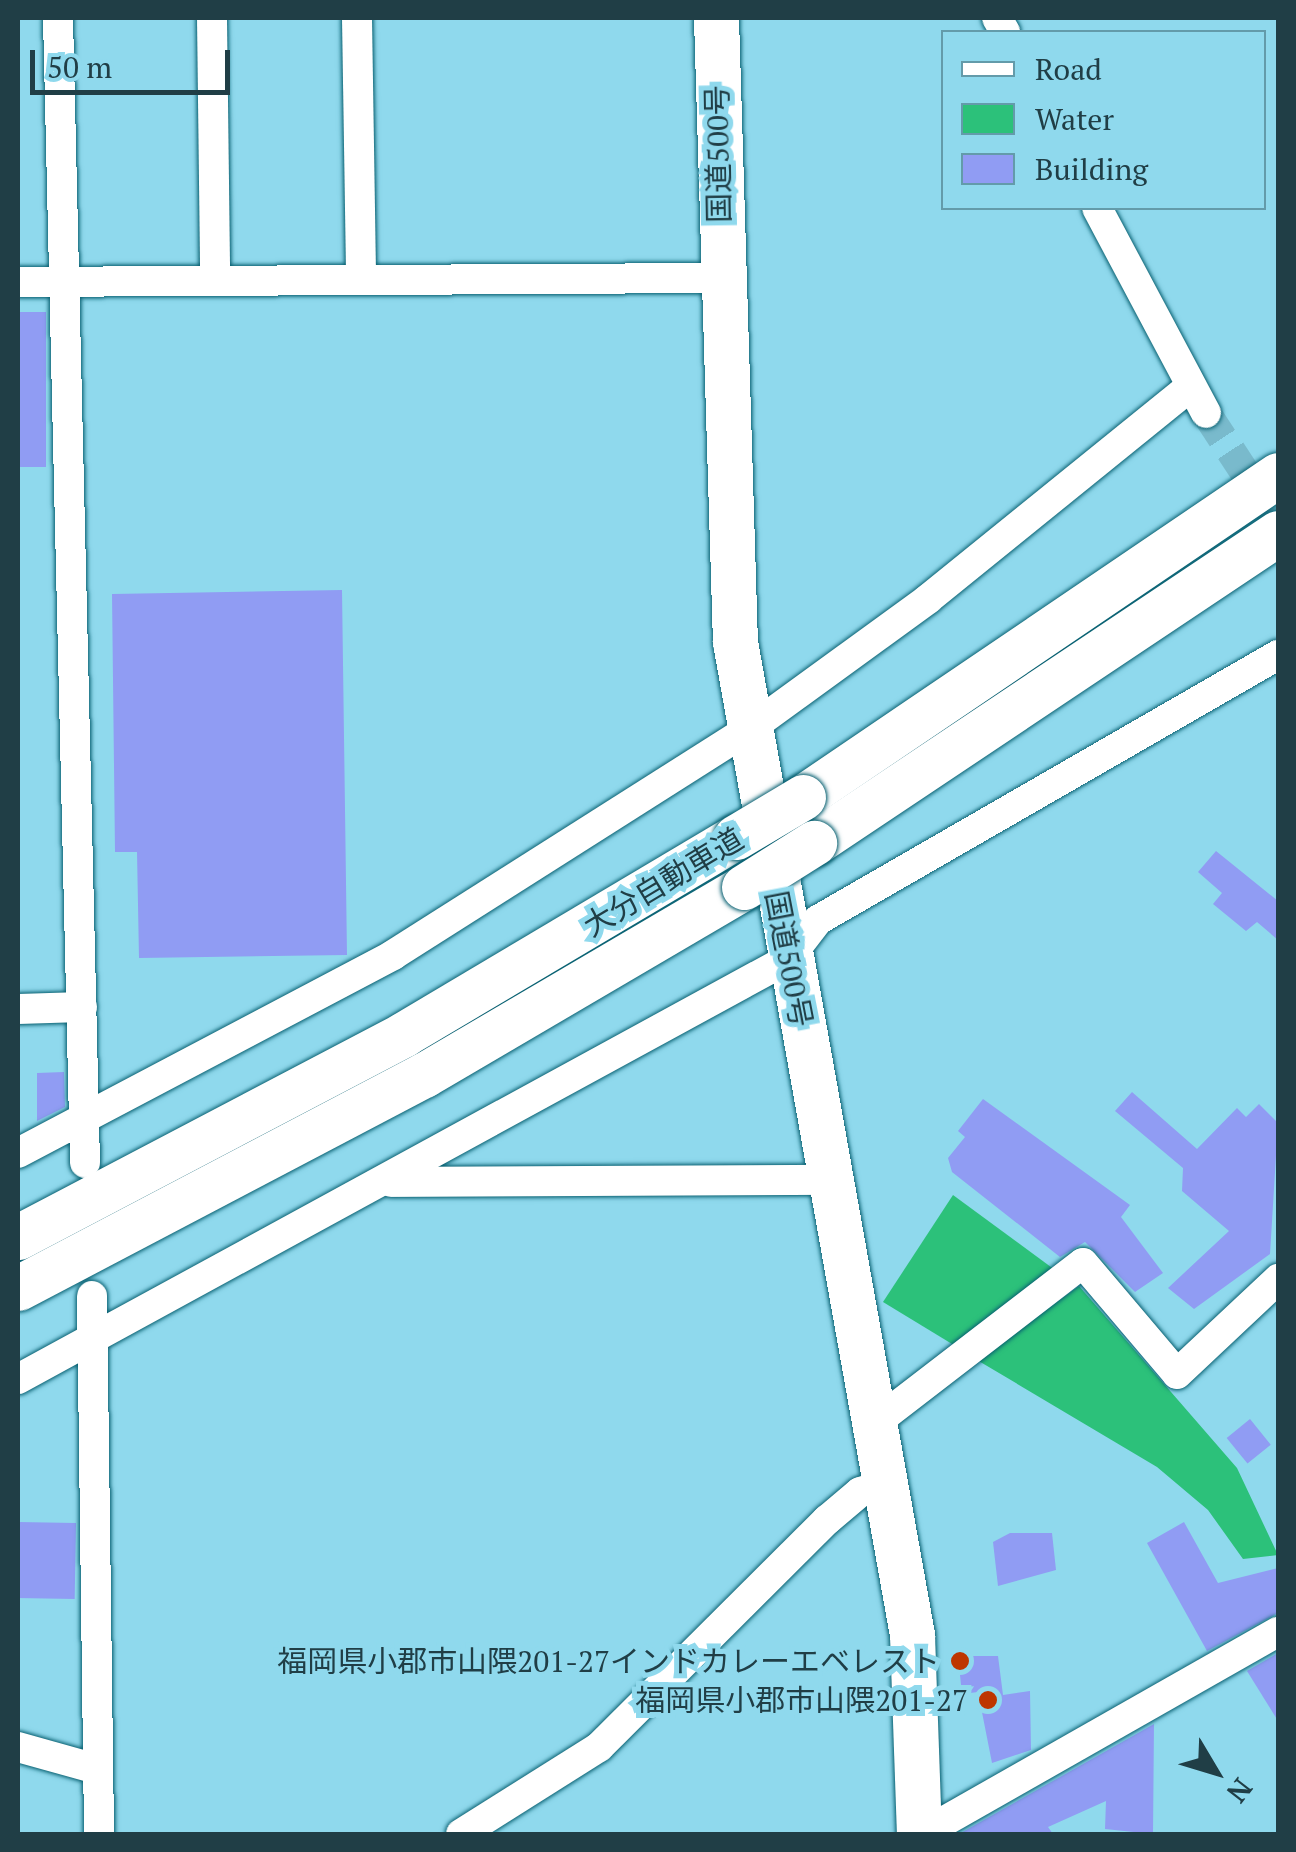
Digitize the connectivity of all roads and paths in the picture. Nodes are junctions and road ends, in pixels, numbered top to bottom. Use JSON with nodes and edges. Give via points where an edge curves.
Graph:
{"nodes":[{"id":1,"x":58,"y":18,"type":"edge"},
{"id":2,"x":212,"y":18,"type":"edge"},
{"id":3,"x":357,"y":18,"type":"edge"},
{"id":4,"x":716,"y":18,"type":"edge"},
{"id":5,"x":1098,"y":210,"type":"edge"},
{"id":6,"x":361,"y":274,"type":"junction"},
{"id":7,"x":216,"y":278,"type":"junction"},
{"id":8,"x":719,"y":278,"type":"junction"},
{"id":9,"x":18,"y":282,"type":"edge"},
{"id":10,"x":69,"y":282,"type":"junction"},
{"id":11,"x":1191,"y":386,"type":"junction"},
{"id":12,"x":1206,"y":413,"type":"tunnel mouth"},
{"id":13,"x":1278,"y":443,"type":"edge"},
{"id":14,"x":1278,"y":476,"type":"edge"},
{"id":15,"x":1278,"y":536,"type":"edge"},
{"id":16,"x":1278,"y":655,"type":"edge"},
{"id":17,"x":748,"y":730,"type":"junction"},
{"id":18,"x":904,"y":732,"type":"junction"},
{"id":19,"x":788,"y":959,"type":"junction"},
{"id":20,"x":82,"y":1007,"type":"junction"},
{"id":21,"x":18,"y":1009,"type":"edge"},
{"id":22,"x":85,"y":1122,"type":"junction"},
{"id":23,"x":18,"y":1154,"type":"edge"},
{"id":24,"x":85,"y":1163,"type":"dead end"},
{"id":25,"x":828,"y":1180,"type":"junction"},
{"id":26,"x":388,"y":1182,"type":"junction"},
{"id":27,"x":18,"y":1237,"type":"edge"},
{"id":28,"x":1278,"y":1279,"type":"edge"},
{"id":29,"x":18,"y":1288,"type":"edge"},
{"id":30,"x":92,"y":1296,"type":"dead end"},
{"id":31,"x":92,"y":1341,"type":"junction"},
{"id":32,"x":18,"y":1379,"type":"edge"},
{"id":33,"x":876,"y":1423,"type":"junction"},
{"id":34,"x":886,"y":1484,"type":"junction"},
{"id":35,"x":1278,"y":1632,"type":"edge"},
{"id":36,"x":18,"y":1747,"type":"edge"},
{"id":37,"x":97,"y":1769,"type":"junction"},
{"id":38,"x":99,"y":1834,"type":"edge"},
{"id":39,"x":461,"y":1834,"type":"edge"},
{"id":40,"x":920,"y":1834,"type":"edge"}],
"edges":[{"from":1,"to":10,"type":"street"},
{"from":2,"to":7,"type":"street"},
{"from":3,"to":6,"type":"street"},
{"from":4,"to":8,"type":"highway","name":"国道500号"},
{"from":5,"to":11,"type":"street"},
{"from":6,"to":7,"type":"street"},
{"from":6,"to":8,"type":"street"},
{"from":7,"to":10,"type":"street"},
{"from":8,"to":17,"type":"highway","name":"国道500号","via":[[726,547]]},
{"from":9,"to":10,"type":"street"},
{"from":10,"to":20,"type":"street"},
{"from":11,"to":12,"type":"street"},
{"from":11,"to":17,"type":"street","via":[[928,600]]},
{"from":13,"to":18,"type":"highway"},
{"from":14,"to":18,"type":"highway","name":"大分自動車道"},
{"from":15,"to":29,"type":"highway","name":"大分自動車道","bridge":true,"via":[[744,887],[424,1075]]},
{"from":16,"to":19,"type":"street","via":[[818,920]]},
{"from":17,"to":19,"type":"highway","name":"国道500号"},
{"from":17,"to":22,"type":"street","via":[[394,954]]},
{"from":18,"to":27,"type":"highway","name":"大分自動車道","bridge":true,"via":[[404,1034]]},
{"from":19,"to":25,"type":"highway","name":"国道500号"},
{"from":19,"to":26,"type":"street"},
{"from":20,"to":21,"type":"street"},
{"from":20,"to":22,"type":"street"},
{"from":22,"to":23,"type":"street"},
{"from":22,"to":24,"type":"street"},
{"from":25,"to":26,"type":"street"},
{"from":25,"to":33,"type":"highway","name":"国道500号"},
{"from":26,"to":31,"type":"street"},
{"from":28,"to":33,"type":"street","via":[[1177,1374],[1082,1262]]},
{"from":30,"to":31,"type":"street"},
{"from":31,"to":32,"type":"street"},
{"from":31,"to":37,"type":"street"},
{"from":33,"to":34,"type":"highway","name":"国道500号"},
{"from":34,"to":39,"type":"street","via":[[860,1492],[828,1520],[599,1747]]},
{"from":34,"to":40,"type":"highway","name":"国道500号","via":[[912,1635]]},
{"from":35,"to":40,"type":"street"},
{"from":36,"to":37,"type":"street"},
{"from":37,"to":38,"type":"street"}]}
